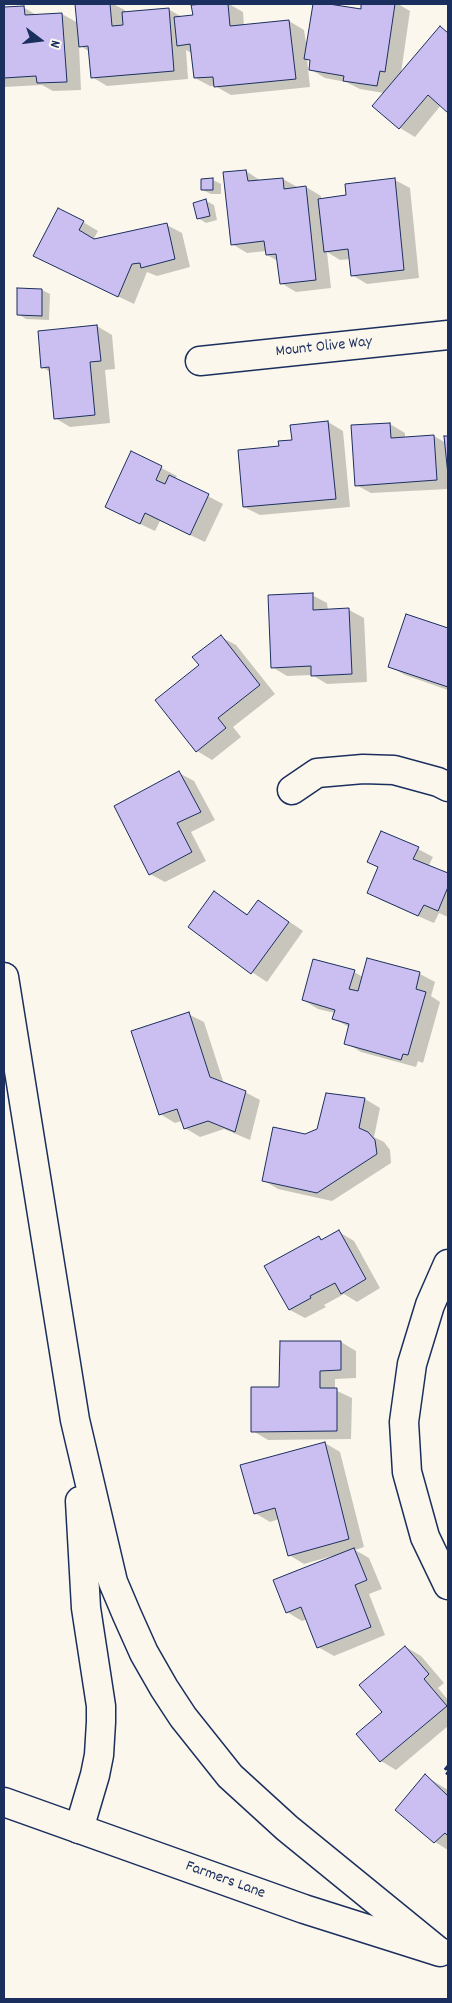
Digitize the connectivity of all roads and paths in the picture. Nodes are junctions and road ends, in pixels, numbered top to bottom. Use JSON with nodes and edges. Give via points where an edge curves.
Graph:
{"nodes":[{"id":1,"x":448,"y":335,"type":"edge"},
{"id":2,"x":200,"y":361,"type":"dead end"},
{"id":3,"x":448,"y":787,"type":"edge"},
{"id":4,"x":292,"y":790,"type":"dead end"},
{"id":5,"x":4,"y":977,"type":"edge"},
{"id":6,"x":448,"y":1264,"type":"edge"},
{"id":7,"x":75,"y":1420,"type":"junction"},
{"id":8,"x":448,"y":1585,"type":"edge"},
{"id":9,"x":448,"y":1766,"type":"edge"},
{"id":10,"x":448,"y":1774,"type":"edge"},
{"id":11,"x":4,"y":1802,"type":"edge"},
{"id":12,"x":79,"y":1828,"type":"junction"},
{"id":13,"x":443,"y":1953,"type":"edge"}],
"edges":[{"from":1,"to":2,"type":"main road","name":"Mount Olive Way"},
{"from":3,"to":4,"type":"main road","via":[[394,770],[363,769],[317,773]]},
{"from":5,"to":7,"type":"main road"},
{"from":6,"to":8,"type":"main road","via":[[430,1305],[412,1364],[404,1422],[407,1472],[425,1537]]},
{"from":7,"to":12,"type":"main road","via":[[86,1608],[101,1714],[99,1756]]},
{"from":7,"to":13,"type":"main road","via":[[113,1582],[144,1653],[183,1717],[230,1776],[257,1802]]},
{"from":9,"to":10,"type":"path","via":[[444,1771]]},
{"from":11,"to":12,"type":"main road","name":"Farmers Lane"},
{"from":12,"to":13,"type":"main road","name":"Farmers Lane","via":[[304,1909]]}]}
